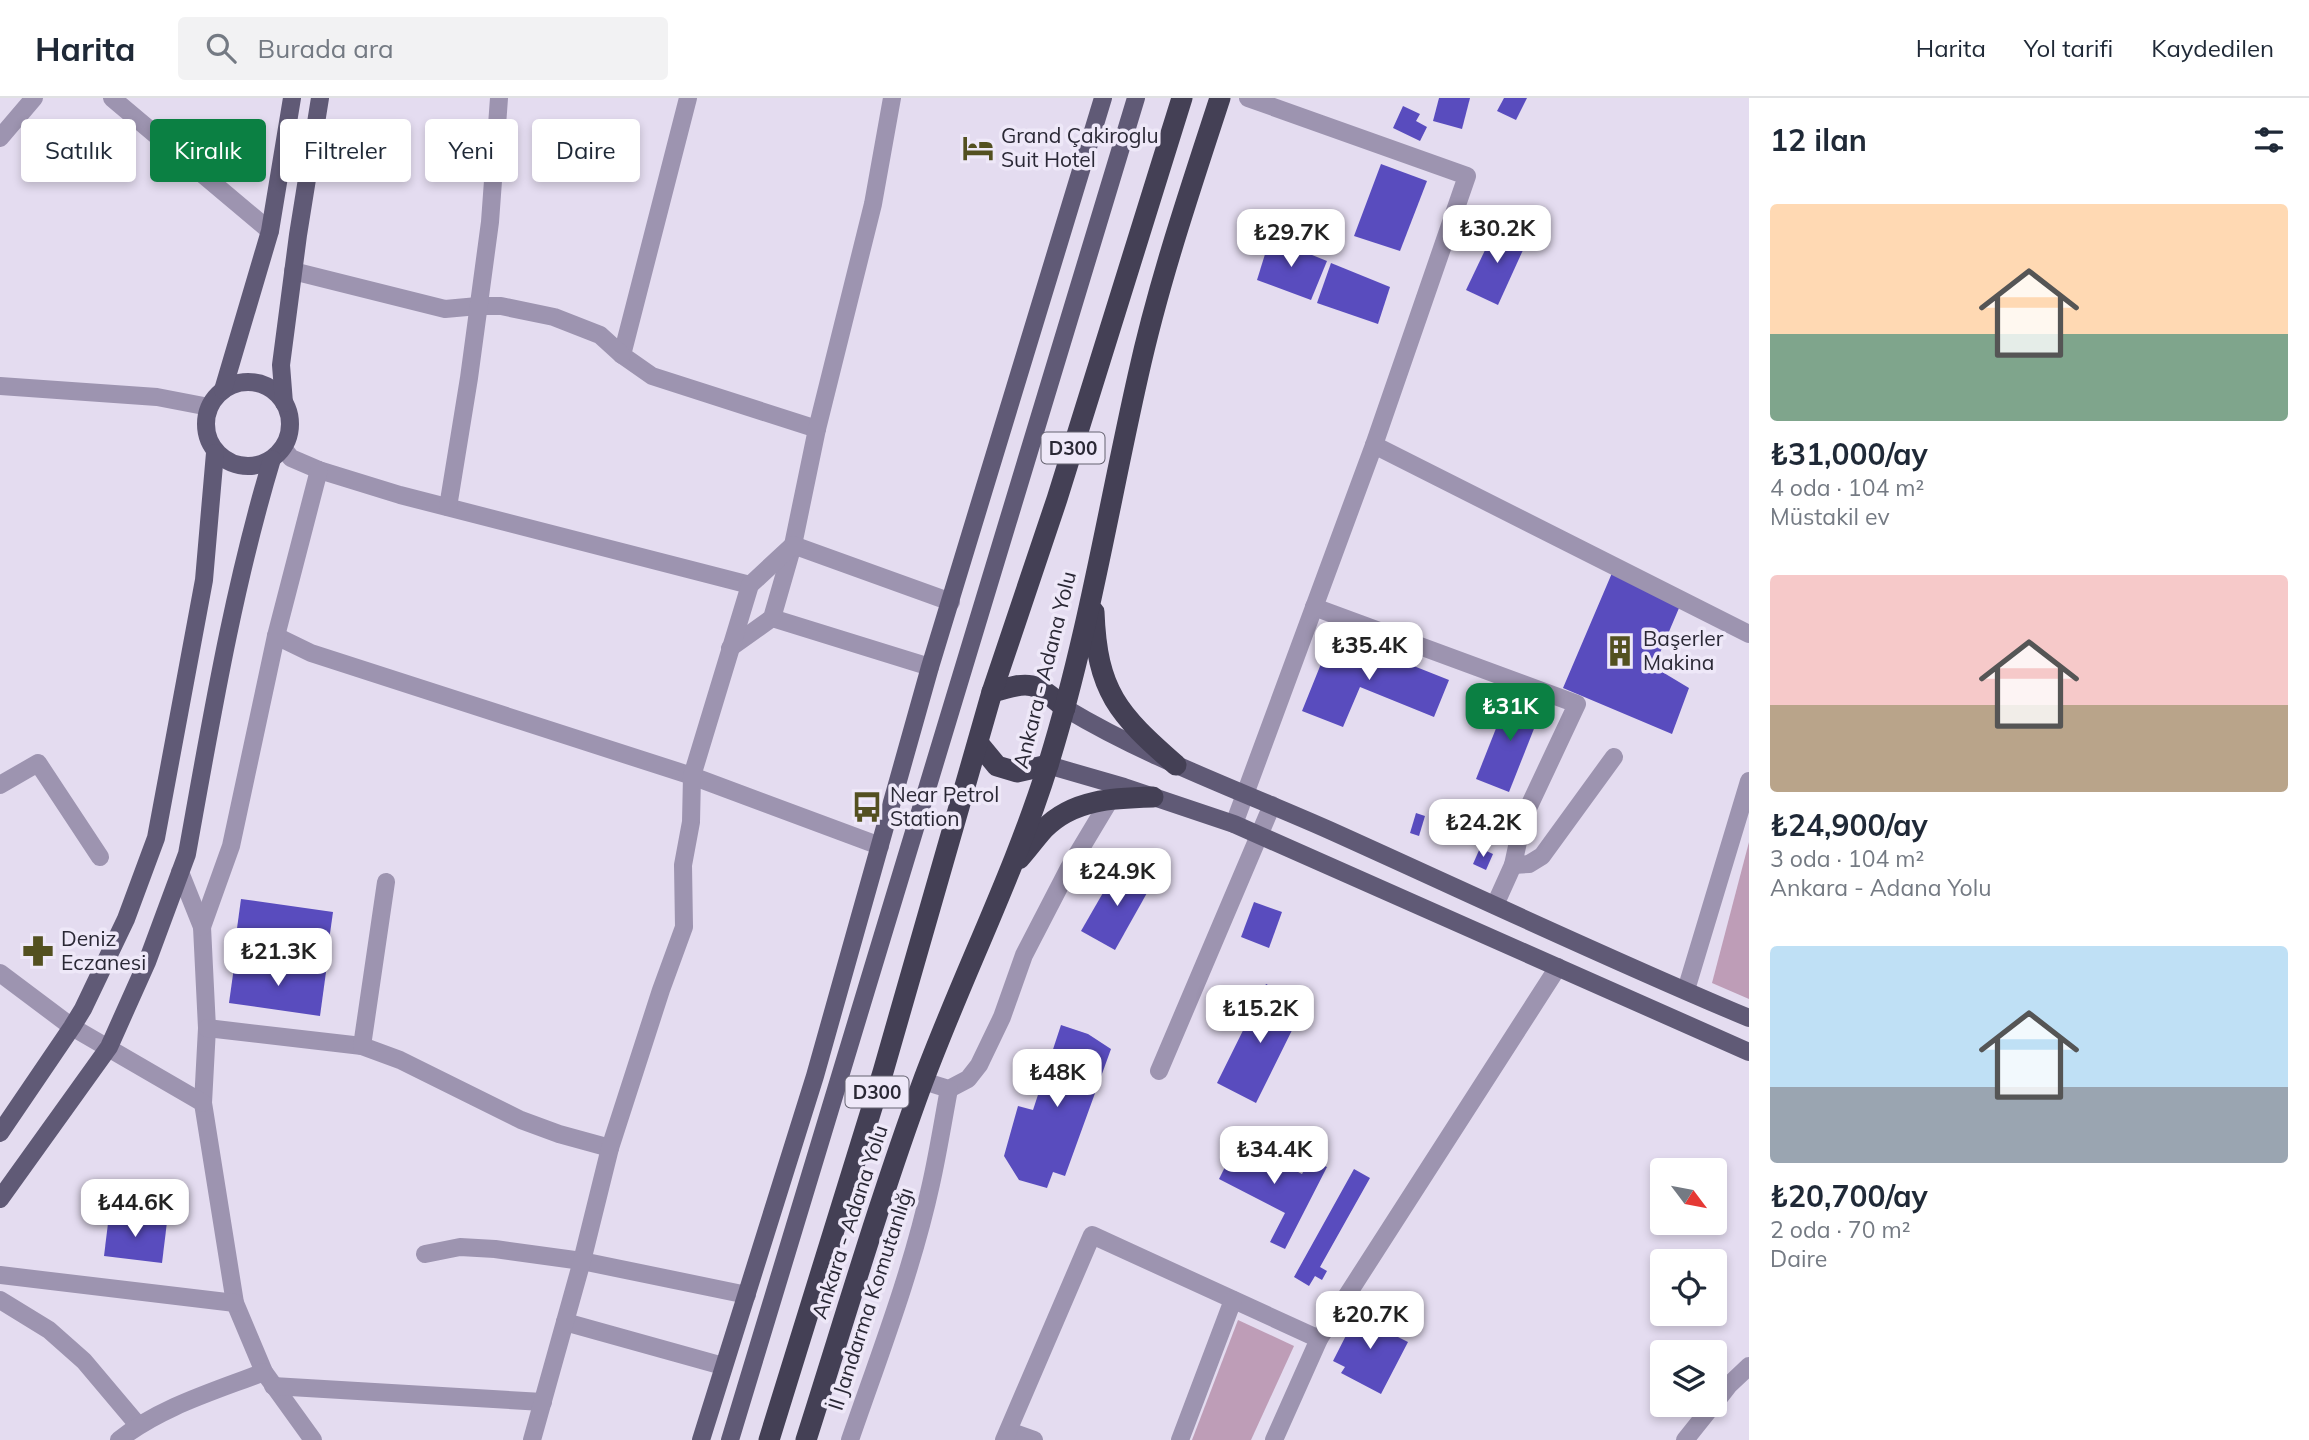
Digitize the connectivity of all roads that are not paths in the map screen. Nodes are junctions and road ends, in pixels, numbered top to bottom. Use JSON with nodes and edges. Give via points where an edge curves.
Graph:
{"nodes":[{"id":1,"x":34,"y":98,"type":"edge"},
{"id":2,"x":113,"y":98,"type":"edge"},
{"id":3,"x":292,"y":98,"type":"edge"},
{"id":4,"x":320,"y":98,"type":"edge"},
{"id":5,"x":499,"y":98,"type":"edge"},
{"id":6,"x":688,"y":98,"type":"edge"},
{"id":7,"x":892,"y":98,"type":"edge"},
{"id":8,"x":1103,"y":98,"type":"edge"},
{"id":9,"x":1136,"y":98,"type":"edge"},
{"id":10,"x":1182,"y":98,"type":"edge"},
{"id":11,"x":1220,"y":98,"type":"edge"},
{"id":12,"x":1248,"y":98,"type":"edge"},
{"id":13,"x":0,"y":138,"type":"edge"},
{"id":14,"x":270,"y":231,"type":"junction"},
{"id":15,"x":293,"y":271,"type":"junction"},
{"id":16,"x":478,"y":306,"type":"junction"},
{"id":17,"x":622,"y":355,"type":"junction"},
{"id":18,"x":0,"y":386,"type":"edge"},
{"id":19,"x":223,"y":390,"type":"junction"},
{"id":20,"x":284,"y":403,"type":"junction"},
{"id":21,"x":209,"y":407,"type":"junction"},
{"id":22,"x":817,"y":429,"type":"junction"},
{"id":23,"x":1374,"y":445,"type":"junction"},
{"id":24,"x":215,"y":453,"type":"junction"},
{"id":25,"x":277,"y":453,"type":"junction"},
{"id":26,"x":319,"y":470,"type":"junction"},
{"id":27,"x":448,"y":507,"type":"junction"},
{"id":28,"x":793,"y":545,"type":"junction"},
{"id":29,"x":750,"y":585,"type":"junction"},
{"id":30,"x":1093,"y":586,"type":"junction"},
{"id":31,"x":951,"y":602,"type":"junction"},
{"id":32,"x":1314,"y":607,"type":"junction"},
{"id":33,"x":980,"y":611,"type":"junction"},
{"id":34,"x":772,"y":618,"type":"junction"},
{"id":35,"x":1749,"y":634,"type":"edge"},
{"id":36,"x":276,"y":636,"type":"junction"},
{"id":37,"x":730,"y":648,"type":"junction"},
{"id":38,"x":930,"y":667,"type":"junction"},
{"id":39,"x":960,"y":675,"type":"junction"},
{"id":40,"x":992,"y":692,"type":"junction"},
{"id":41,"x":1065,"y":709,"type":"junction"},
{"id":42,"x":978,"y":743,"type":"junction"},
{"id":43,"x":1614,"y":757,"type":"dead end"},
{"id":44,"x":1048,"y":765,"type":"junction"},
{"id":45,"x":1176,"y":765,"type":"junction"},
{"id":46,"x":692,"y":776,"type":"junction"},
{"id":47,"x":1749,"y":781,"type":"edge"},
{"id":48,"x":0,"y":785,"type":"edge"},
{"id":49,"x":1246,"y":793,"type":"junction"},
{"id":50,"x":1153,"y":797,"type":"junction"},
{"id":51,"x":1111,"y":798,"type":"junction"},
{"id":52,"x":1272,"y":805,"type":"junction"},
{"id":53,"x":1234,"y":824,"type":"junction"},
{"id":54,"x":1260,"y":836,"type":"junction"},
{"id":55,"x":880,"y":846,"type":"junction"},
{"id":56,"x":100,"y":857,"type":"dead end"},
{"id":57,"x":1513,"y":865,"type":"junction"},
{"id":58,"x":180,"y":872,"type":"junction"},
{"id":59,"x":1007,"y":874,"type":"junction"},
{"id":60,"x":386,"y":882,"type":"dead end"},
{"id":61,"x":1495,"y":905,"type":"junction"},
{"id":62,"x":202,"y":927,"type":"junction"},
{"id":63,"x":1558,"y":967,"type":"junction"},
{"id":64,"x":0,"y":973,"type":"edge"},
{"id":65,"x":1686,"y":990,"type":"junction"},
{"id":66,"x":1749,"y":1018,"type":"edge"},
{"id":67,"x":72,"y":1027,"type":"junction"},
{"id":68,"x":207,"y":1028,"type":"junction"},
{"id":69,"x":362,"y":1046,"type":"junction"},
{"id":70,"x":108,"y":1047,"type":"junction"},
{"id":71,"x":1749,"y":1052,"type":"edge"},
{"id":72,"x":1159,"y":1071,"type":"dead end"},
{"id":73,"x":923,"y":1081,"type":"junction"},
{"id":74,"x":949,"y":1089,"type":"junction"},
{"id":75,"x":203,"y":1104,"type":"junction"},
{"id":76,"x":0,"y":1133,"type":"edge"},
{"id":77,"x":610,"y":1148,"type":"junction"},
{"id":78,"x":0,"y":1199,"type":"edge"},
{"id":79,"x":425,"y":1254,"type":"dead end"},
{"id":80,"x":582,"y":1261,"type":"junction"},
{"id":81,"x":0,"y":1275,"type":"edge"},
{"id":82,"x":747,"y":1295,"type":"junction"},
{"id":83,"x":0,"y":1300,"type":"edge"},
{"id":84,"x":1233,"y":1300,"type":"junction"},
{"id":85,"x":235,"y":1303,"type":"junction"},
{"id":86,"x":565,"y":1322,"type":"junction"},
{"id":87,"x":1319,"y":1339,"type":"junction"},
{"id":88,"x":723,"y":1366,"type":"junction"},
{"id":89,"x":1749,"y":1366,"type":"edge"},
{"id":90,"x":269,"y":1379,"type":"junction"},
{"id":91,"x":1727,"y":1388,"type":"edge"},
{"id":92,"x":543,"y":1402,"type":"junction"},
{"id":93,"x":1704,"y":1417,"type":"edge"},
{"id":94,"x":138,"y":1425,"type":"junction"},
{"id":95,"x":1007,"y":1436,"type":"edge"},
{"id":96,"x":119,"y":1440,"type":"edge"},
{"id":97,"x":313,"y":1440,"type":"edge"},
{"id":98,"x":532,"y":1440,"type":"edge"},
{"id":99,"x":701,"y":1440,"type":"edge"},
{"id":100,"x":730,"y":1440,"type":"edge"},
{"id":101,"x":769,"y":1440,"type":"edge"},
{"id":102,"x":806,"y":1440,"type":"edge"},
{"id":103,"x":850,"y":1440,"type":"edge"},
{"id":104,"x":1034,"y":1440,"type":"edge"},
{"id":105,"x":1180,"y":1440,"type":"edge"},
{"id":106,"x":1274,"y":1440,"type":"edge"},
{"id":107,"x":1685,"y":1440,"type":"edge"}],
"edges":[{"from":1,"to":13,"type":"street"},
{"from":2,"to":14,"type":"street"},
{"from":3,"to":14,"type":"main road"},
{"from":4,"to":15,"type":"main road"},
{"from":5,"to":16,"type":"street","via":[[490,222]]},
{"from":6,"to":17,"type":"street"},
{"from":7,"to":22,"type":"street","via":[[873,204]]},
{"from":8,"to":31,"type":"main road"},
{"from":9,"to":33,"type":"main road"},
{"from":10,"to":40,"type":"highway","name":"Ankara - Adana Yolu","number":"D300"},
{"from":11,"to":30,"type":"highway","name":"Ankara - Adana Yolu","number":"D300","via":[[1164,271]]},
{"from":12,"to":23,"type":"street","via":[[1467,176]]},
{"from":14,"to":19,"type":"main road"},
{"from":15,"to":16,"type":"street","via":[[445,309]]},
{"from":15,"to":20,"type":"main road","via":[[281,365]]},
{"from":16,"to":17,"type":"street","via":[[554,317],[600,335]]},
{"from":16,"to":27,"type":"street"},
{"from":17,"to":22,"type":"street","via":[[652,376]]},
{"from":18,"to":21,"type":"street","via":[[157,397]]},
{"from":19,"to":20,"type":"main road","via":[[252,382],[269,388]]},
{"from":19,"to":21,"type":"main road"},
{"from":20,"to":25,"type":"main road","via":[[289,431]]},
{"from":21,"to":24,"type":"main road","via":[[206,432]]},
{"from":22,"to":28,"type":"street"},
{"from":23,"to":32,"type":"street"},
{"from":23,"to":35,"type":"street"},
{"from":24,"to":25,"type":"main road","via":[[233,465],[247,467]]},
{"from":24,"to":67,"type":"main road","via":[[204,580],[156,838],[126,919]]},
{"from":25,"to":26,"type":"street"},
{"from":25,"to":58,"type":"main road","via":[[258,505],[229,628]]},
{"from":26,"to":27,"type":"street"},
{"from":26,"to":36,"type":"street"},
{"from":27,"to":29,"type":"street"},
{"from":28,"to":29,"type":"street"},
{"from":28,"to":31,"type":"street"},
{"from":28,"to":34,"type":"street"},
{"from":29,"to":37,"type":"street"},
{"from":30,"to":41,"type":"highway","name":"Ankara - Adana Yolu","number":"D300"},
{"from":30,"to":45,"type":"highway","via":[[1097,656],[1111,695],[1135,729]]},
{"from":31,"to":33,"type":"main road"},
{"from":31,"to":38,"type":"main road"},
{"from":32,"to":49,"type":"street"},
{"from":32,"to":57,"type":"street","via":[[1577,704],[1523,819]]},
{"from":33,"to":39,"type":"main road"},
{"from":34,"to":37,"type":"street"},
{"from":34,"to":38,"type":"street"},
{"from":36,"to":46,"type":"street","via":[[311,653]]},
{"from":36,"to":62,"type":"street","via":[[231,846]]},
{"from":37,"to":46,"type":"street"},
{"from":38,"to":39,"type":"main road"},
{"from":38,"to":55,"type":"main road"},
{"from":39,"to":100,"type":"main road"},
{"from":40,"to":41,"type":"highway","via":[[1023,683],[1043,689]]},
{"from":40,"to":42,"type":"highway","name":"Ankara - Adana Yolu","number":"D300"},
{"from":41,"to":44,"type":"highway","name":"Ankara - Adana Yolu","number":"D300"},
{"from":41,"to":45,"type":"main road"},
{"from":42,"to":44,"type":"highway","via":[[997,766],[1017,772]]},
{"from":42,"to":101,"type":"highway","name":"Ankara - Adana Yolu","number":"D300"},
{"from":43,"to":57,"type":"street","via":[[1542,856],[1529,864]]},
{"from":44,"to":50,"type":"main road"},
{"from":44,"to":59,"type":"highway","name":"Ankara - Adana Yolu","number":"D300"},
{"from":45,"to":49,"type":"main road"},
{"from":46,"to":55,"type":"street"},
{"from":46,"to":77,"type":"street","via":[[691,822],[682,866],[684,927]]},
{"from":47,"to":65,"type":"street"},
{"from":48,"to":56,"type":"street","via":[[38,763]]},
{"from":49,"to":52,"type":"main road"},
{"from":49,"to":53,"type":"street"},
{"from":50,"to":51,"type":"highway"},
{"from":50,"to":53,"type":"main road"},
{"from":51,"to":59,"type":"highway","via":[[1088,802],[1046,827]]},
{"from":51,"to":74,"type":"street","via":[[1024,956],[979,1065],[968,1079]]},
{"from":52,"to":54,"type":"street"},
{"from":52,"to":61,"type":"main road"},
{"from":53,"to":54,"type":"main road"},
{"from":54,"to":63,"type":"main road"},
{"from":54,"to":72,"type":"street"},
{"from":55,"to":82,"type":"main road"},
{"from":57,"to":61,"type":"street"},
{"from":58,"to":62,"type":"street"},
{"from":58,"to":70,"type":"main road","via":[[147,962]]},
{"from":59,"to":73,"type":"highway","name":"Ankara - Adana Yolu","number":"D300"},
{"from":60,"to":69,"type":"street"},
{"from":61,"to":65,"type":"main road"},
{"from":62,"to":68,"type":"street"},
{"from":63,"to":71,"type":"main road"},
{"from":63,"to":87,"type":"street"},
{"from":64,"to":67,"type":"street"},
{"from":65,"to":66,"type":"main road"},
{"from":67,"to":70,"type":"street"},
{"from":67,"to":76,"type":"main road"},
{"from":68,"to":69,"type":"street"},
{"from":68,"to":75,"type":"street"},
{"from":69,"to":77,"type":"street","via":[[521,1120]]},
{"from":70,"to":75,"type":"street"},
{"from":70,"to":78,"type":"main road"},
{"from":73,"to":74,"type":"street"},
{"from":73,"to":102,"type":"highway","name":"Ankara - Adana Yolu","number":"D300"},
{"from":74,"to":103,"type":"street","name":"İl Jandarma Komutanlığı","via":[[932,1183]]},
{"from":75,"to":85,"type":"street"},
{"from":77,"to":80,"type":"street"},
{"from":79,"to":80,"type":"street","via":[[476,1247]]},
{"from":80,"to":82,"type":"street"},
{"from":80,"to":86,"type":"street"},
{"from":81,"to":85,"type":"street"},
{"from":82,"to":88,"type":"main road"},
{"from":83,"to":94,"type":"street","via":[[49,1330],[84,1361]]},
{"from":84,"to":87,"type":"street"},
{"from":84,"to":95,"type":"street","via":[[1092,1235]]},
{"from":84,"to":105,"type":"street"},
{"from":85,"to":90,"type":"street"},
{"from":86,"to":88,"type":"street"},
{"from":86,"to":92,"type":"street"},
{"from":87,"to":106,"type":"street"},
{"from":88,"to":99,"type":"main road"},
{"from":89,"to":91,"type":"street"},
{"from":90,"to":92,"type":"street"},
{"from":90,"to":94,"type":"street","via":[[192,1400]]},
{"from":90,"to":97,"type":"street"},
{"from":92,"to":98,"type":"street"},
{"from":93,"to":107,"type":"street"},
{"from":94,"to":96,"type":"street"},
{"from":95,"to":104,"type":"street"}]}
